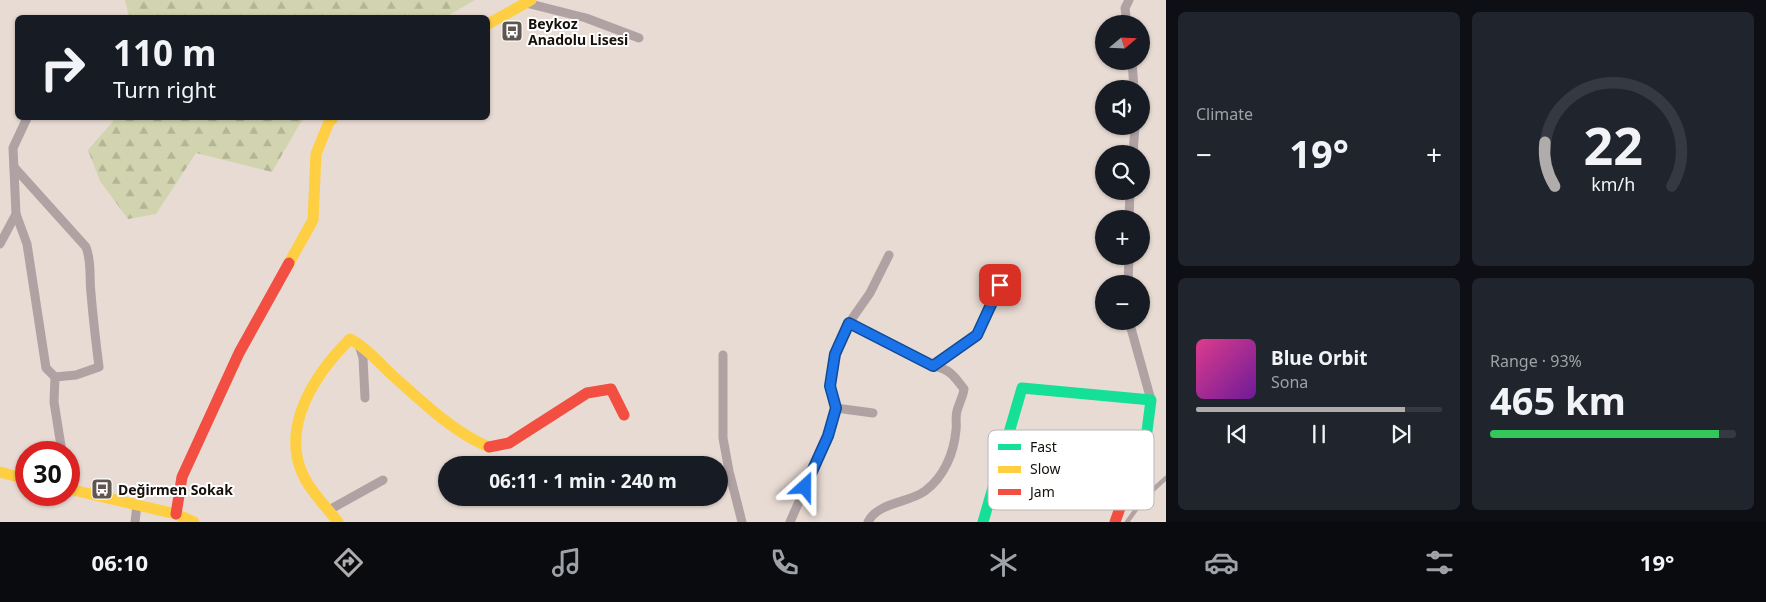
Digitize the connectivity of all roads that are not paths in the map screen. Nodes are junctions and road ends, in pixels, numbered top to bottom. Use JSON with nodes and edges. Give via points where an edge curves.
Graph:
{"nodes":[{"id":1,"x":528,"y":1,"type":"edge"},
{"id":2,"x":490,"y":23,"type":"edge"},
{"id":3,"x":639,"y":38,"type":"dead end"},
{"id":4,"x":26,"y":120,"type":"edge"},
{"id":5,"x":331,"y":120,"type":"edge"},
{"id":6,"x":14,"y":167,"type":"junction"},
{"id":7,"x":16,"y":214,"type":"junction"},
{"id":8,"x":0,"y":244,"type":"edge"},
{"id":9,"x":889,"y":255,"type":"dead end"},
{"id":10,"x":1000,"y":285,"type":"dead end"},
{"id":11,"x":849,"y":323,"type":"junction"},
{"id":12,"x":1131,"y":330,"type":"edge"},
{"id":13,"x":358,"y":343,"type":"junction"},
{"id":14,"x":723,"y":355,"type":"dead end"},
{"id":15,"x":933,"y":366,"type":"junction"},
{"id":16,"x":54,"y":377,"type":"junction"},
{"id":17,"x":365,"y":398,"type":"dead end"},
{"id":18,"x":1151,"y":400,"type":"junction"},
{"id":19,"x":836,"y":408,"type":"junction"},
{"id":20,"x":873,"y":413,"type":"dead end"},
{"id":21,"x":624,"y":415,"type":"dead end"},
{"id":22,"x":1010,"y":430,"type":"edge"},
{"id":23,"x":1147,"y":430,"type":"edge"},
{"id":24,"x":60,"y":441,"type":"edge"},
{"id":25,"x":0,"y":472,"type":"edge"},
{"id":26,"x":15,"y":476,"type":"edge"},
{"id":27,"x":1166,"y":478,"type":"edge"},
{"id":28,"x":383,"y":480,"type":"dead end"},
{"id":29,"x":1154,"y":489,"type":"edge"},
{"id":30,"x":80,"y":490,"type":"edge"},
{"id":31,"x":137,"y":505,"type":"junction"},
{"id":32,"x":988,"y":505,"type":"edge"},
{"id":33,"x":329,"y":510,"type":"junction"},
{"id":34,"x":1119,"y":510,"type":"edge"},
{"id":35,"x":1136,"y":510,"type":"edge"},
{"id":36,"x":176,"y":514,"type":"junction"},
{"id":37,"x":135,"y":522,"type":"edge"},
{"id":38,"x":194,"y":522,"type":"edge"},
{"id":39,"x":338,"y":522,"type":"edge"},
{"id":40,"x":742,"y":522,"type":"edge"},
{"id":41,"x":790,"y":522,"type":"edge"},
{"id":42,"x":868,"y":522,"type":"edge"},
{"id":43,"x":983,"y":522,"type":"edge"},
{"id":44,"x":1115,"y":522,"type":"edge"},
{"id":45,"x":1127,"y":522,"type":"edge"}],
"edges":[{"from":1,"to":2,"type":"street"},
{"from":1,"to":3,"type":"street"},
{"from":4,"to":6,"type":"street","via":[[13,148]]},
{"from":5,"to":36,"type":"street","via":[[316,154],[313,220],[239,353],[182,476]]},
{"from":6,"to":7,"type":"street"},
{"from":6,"to":16,"type":"street","via":[[86,247],[90,259],[99,367],[76,375]]},
{"from":7,"to":8,"type":"street"},
{"from":7,"to":16,"type":"street","via":[[26,244],[46,368]]},
{"from":9,"to":11,"type":"street","via":[[870,293]]},
{"from":10,"to":15,"type":"street","via":[[977,335]]},
{"from":11,"to":15,"type":"street"},
{"from":11,"to":19,"type":"street","via":[[835,354],[830,386]]},
{"from":12,"to":18,"type":"street"},
{"from":13,"to":17,"type":"street","via":[[363,358]]},
{"from":13,"to":21,"type":"street","via":[[461,433],[489,447],[509,443],[587,393],[611,389]]},
{"from":13,"to":33,"type":"street","via":[[350,338],[324,366],[307,394],[296,438],[298,460],[305,479]]},
{"from":14,"to":40,"type":"street","via":[[723,438]]},
{"from":15,"to":42,"type":"street","via":[[945,368],[964,389],[956,412],[954,448],[941,474],[924,492],[881,509]]},
{"from":16,"to":24,"type":"street"},
{"from":18,"to":22,"type":"street","via":[[1022,388]]},
{"from":18,"to":23,"type":"street"},
{"from":19,"to":20,"type":"street"},
{"from":19,"to":41,"type":"street","via":[[828,436]]},
{"from":25,"to":26,"type":"street"},
{"from":27,"to":29,"type":"lane"},
{"from":28,"to":33,"type":"street"},
{"from":30,"to":31,"type":"street"},
{"from":31,"to":36,"type":"street"},
{"from":31,"to":37,"type":"street"},
{"from":32,"to":43,"type":"street"},
{"from":33,"to":39,"type":"street"},
{"from":34,"to":44,"type":"street"},
{"from":35,"to":45,"type":"lane"},
{"from":36,"to":38,"type":"street"}]}
